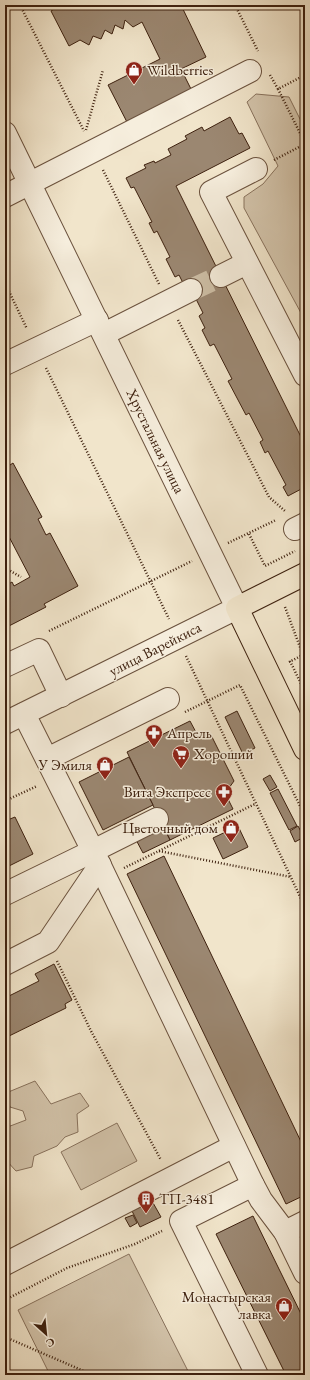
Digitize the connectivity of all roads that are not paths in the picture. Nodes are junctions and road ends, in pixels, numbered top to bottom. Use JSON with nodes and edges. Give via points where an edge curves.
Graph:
{"nodes":[{"id":1,"x":250,"y":71,"type":"dead end"},
{"id":2,"x":5,"y":133,"type":"edge"},
{"id":3,"x":256,"y":169,"type":"road end"},
{"id":4,"x":29,"y":183,"type":"junction"},
{"id":5,"x":5,"y":196,"type":"edge"},
{"id":6,"x":247,"y":262,"type":"junction"},
{"id":7,"x":221,"y":276,"type":"tunnel mouth"},
{"id":8,"x":192,"y":290,"type":"tunnel mouth"},
{"id":9,"x":100,"y":327,"type":"junction"},
{"id":10,"x":5,"y":364,"type":"edge"},
{"id":11,"x":305,"y":374,"type":"edge"},
{"id":12,"x":305,"y":574,"type":"edge"},
{"id":13,"x":237,"y":608,"type":"junction"},
{"id":14,"x":5,"y":666,"type":"edge"},
{"id":15,"x":61,"y":696,"type":"junction"},
{"id":16,"x":168,"y":699,"type":"dead end"},
{"id":17,"x":24,"y":714,"type":"junction"},
{"id":18,"x":5,"y":723,"type":"edge"},
{"id":19,"x":305,"y":749,"type":"edge"},
{"id":20,"x":47,"y":759,"type":"junction"},
{"id":21,"x":157,"y":819,"type":"dead end"},
{"id":22,"x":99,"y":864,"type":"junction"},
{"id":23,"x":5,"y":894,"type":"edge"},
{"id":24,"x":5,"y":964,"type":"edge"},
{"id":25,"x":234,"y":1146,"type":"junction"},
{"id":26,"x":253,"y":1185,"type":"junction"},
{"id":27,"x":305,"y":1222,"type":"edge"},
{"id":28,"x":285,"y":1232,"type":"junction"},
{"id":29,"x":5,"y":1264,"type":"edge"},
{"id":30,"x":305,"y":1274,"type":"edge"},
{"id":31,"x":257,"y":1375,"type":"edge"}],
"edges":[{"from":1,"to":4,"type":"street"},
{"from":2,"to":4,"type":"street","name":"Хрустальная улица"},
{"from":3,"to":6,"type":"street","via":[[212,192]]},
{"from":4,"to":5,"type":"street"},
{"from":4,"to":9,"type":"street","name":"Хрустальная улица"},
{"from":6,"to":7,"type":"street"},
{"from":6,"to":11,"type":"street"},
{"from":8,"to":9,"type":"street","via":[[168,302]]},
{"from":9,"to":10,"type":"street","via":[[36,349]]},
{"from":9,"to":13,"type":"street","name":"Хрустальная улица"},
{"from":12,"to":13,"type":"main road","name":"улица Варейкиса"},
{"from":13,"to":15,"type":"street","name":"улица Варейкиса"},
{"from":13,"to":19,"type":"main road","name":"Хрустальная улица"},
{"from":14,"to":15,"type":"street","via":[[39,650]]},
{"from":15,"to":17,"type":"street","name":"улица Варейкиса"},
{"from":16,"to":20,"type":"street"},
{"from":17,"to":18,"type":"street","name":"улица Варейкиса"},
{"from":17,"to":20,"type":"street"},
{"from":20,"to":22,"type":"street"},
{"from":21,"to":22,"type":"street"},
{"from":22,"to":23,"type":"street"},
{"from":22,"to":24,"type":"street","via":[[48,942]]},
{"from":22,"to":25,"type":"street"},
{"from":25,"to":26,"type":"street"},
{"from":25,"to":29,"type":"street"},
{"from":26,"to":28,"type":"street"},
{"from":26,"to":31,"type":"street","via":[[181,1221]]},
{"from":27,"to":28,"type":"street"},
{"from":28,"to":30,"type":"street"}]}
